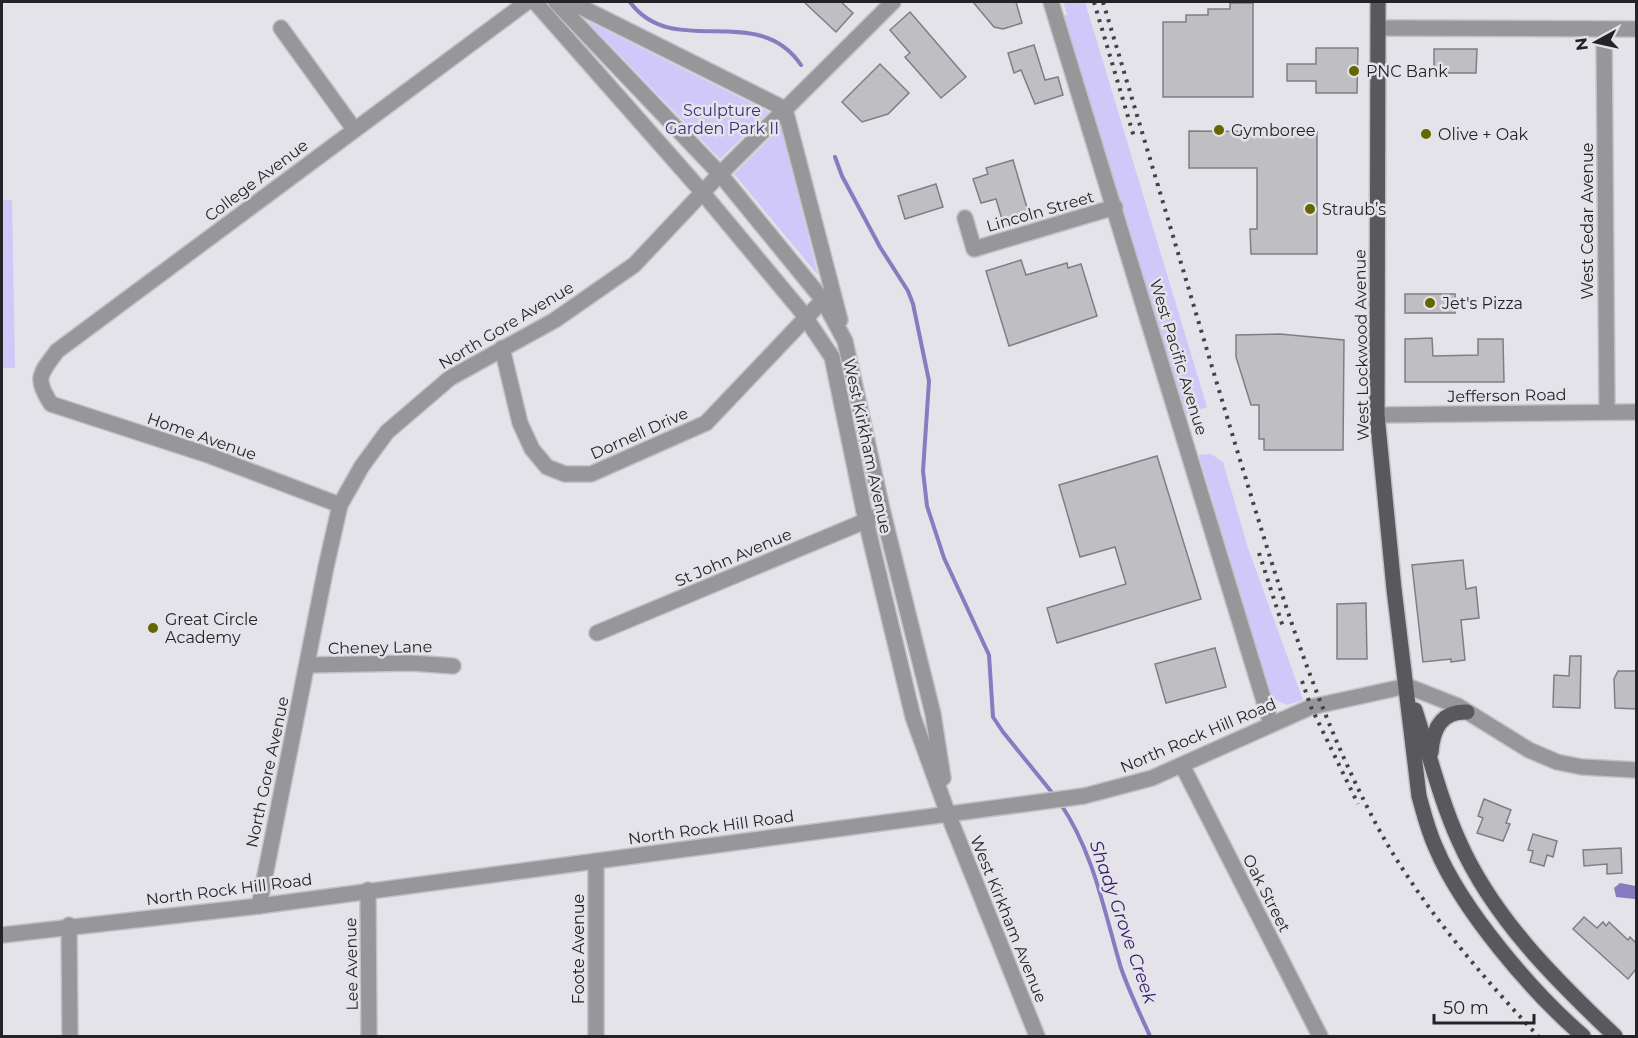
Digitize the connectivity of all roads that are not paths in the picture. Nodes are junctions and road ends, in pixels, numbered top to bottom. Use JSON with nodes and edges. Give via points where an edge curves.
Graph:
{"nodes":[{"id":1,"x":527,"y":2,"type":"edge"},
{"id":2,"x":535,"y":2,"type":"edge"},
{"id":3,"x":556,"y":2,"type":"edge"},
{"id":4,"x":571,"y":2,"type":"edge"},
{"id":5,"x":893,"y":2,"type":"edge"},
{"id":6,"x":1052,"y":2,"type":"edge"},
{"id":7,"x":1378,"y":2,"type":"edge"},
{"id":8,"x":281,"y":28,"type":"dead end"},
{"id":9,"x":1378,"y":28,"type":"junction"},
{"id":10,"x":1604,"y":29,"type":"junction"},
{"id":11,"x":1636,"y":29,"type":"edge"},
{"id":12,"x":785,"y":109,"type":"junction"},
{"id":13,"x":354,"y":129,"type":"junction"},
{"id":14,"x":720,"y":174,"type":"junction"},
{"id":15,"x":702,"y":192,"type":"junction"},
{"id":16,"x":1115,"y":207,"type":"junction"},
{"id":17,"x":964,"y":218,"type":"dead end"},
{"id":18,"x":823,"y":300,"type":"junction"},
{"id":19,"x":805,"y":321,"type":"junction"},
{"id":20,"x":845,"y":341,"type":"junction"},
{"id":21,"x":501,"y":348,"type":"junction"},
{"id":22,"x":51,"y":404,"type":"joint"},
{"id":23,"x":1606,"y":412,"type":"junction"},
{"id":24,"x":1636,"y":412,"type":"edge"},
{"id":25,"x":1377,"y":415,"type":"junction"},
{"id":26,"x":340,"y":506,"type":"junction"},
{"id":27,"x":883,"y":513,"type":"junction"},
{"id":28,"x":866,"y":521,"type":"junction"},
{"id":29,"x":597,"y":633,"type":"dead end"},
{"id":30,"x":308,"y":665,"type":"junction"},
{"id":31,"x":453,"y":666,"type":"dead end"},
{"id":32,"x":1407,"y":686,"type":"junction"},
{"id":33,"x":1467,"y":712,"type":"junction"},
{"id":34,"x":1271,"y":724,"type":"junction"},
{"id":35,"x":1431,"y":758,"type":"junction"},
{"id":36,"x":1182,"y":765,"type":"junction"},
{"id":37,"x":1636,"y":770,"type":"edge"},
{"id":38,"x":948,"y":814,"type":"junction"},
{"id":39,"x":596,"y":861,"type":"junction"},
{"id":40,"x":368,"y":890,"type":"junction"},
{"id":41,"x":259,"y":906,"type":"junction"},
{"id":42,"x":69,"y":925,"type":"junction"},
{"id":43,"x":2,"y":935,"type":"edge"},
{"id":44,"x":70,"y":1036,"type":"edge"},
{"id":45,"x":369,"y":1036,"type":"edge"},
{"id":46,"x":596,"y":1036,"type":"edge"},
{"id":47,"x":1037,"y":1036,"type":"edge"},
{"id":48,"x":1320,"y":1036,"type":"edge"},
{"id":49,"x":1583,"y":1036,"type":"edge"},
{"id":50,"x":1615,"y":1036,"type":"edge"}],
"edges":[{"from":1,"to":13,"type":"street","name":"College Avenue"},
{"from":2,"to":15,"type":"street","name":"West Kirkham Avenue"},
{"from":3,"to":14,"type":"street","name":"West Kirkham Avenue"},
{"from":4,"to":12,"type":"street"},
{"from":5,"to":12,"type":"street","name":"North Gore Avenue"},
{"from":6,"to":16,"type":"street","name":"West Pacific Avenue"},
{"from":7,"to":9,"type":"main road","name":"West Lockwood Avenue"},
{"from":8,"to":13,"type":"street"},
{"from":9,"to":10,"type":"street"},
{"from":9,"to":25,"type":"main road","name":"West Lockwood Avenue"},
{"from":10,"to":11,"type":"street"},
{"from":10,"to":23,"type":"street","name":"West Cedar Avenue"},
{"from":12,"to":14,"type":"street","name":"North Gore Avenue"},
{"from":12,"to":20,"type":"street"},
{"from":13,"to":22,"type":"street","name":"College Avenue","via":[[57,351],[41,374],[40,387]]},
{"from":14,"to":15,"type":"street","name":"North Gore Avenue"},
{"from":14,"to":18,"type":"street","name":"West Kirkham Avenue"},
{"from":15,"to":19,"type":"street","name":"West Kirkham Avenue","via":[[801,310]]},
{"from":15,"to":21,"type":"street","name":"North Gore Avenue","via":[[634,265],[555,320]]},
{"from":16,"to":17,"type":"street","name":"Lincoln Street","via":[[974,249]]},
{"from":16,"to":34,"type":"street","name":"West Pacific Avenue"},
{"from":18,"to":19,"type":"street","name":"Dornell Drive"},
{"from":18,"to":20,"type":"street","name":"West Kirkham Avenue"},
{"from":19,"to":21,"type":"street","name":"Dornell Drive","via":[[706,423],[591,474],[565,474],[547,467],[532,449],[520,423]]},
{"from":19,"to":28,"type":"street","name":"West Kirkham Avenue","via":[[832,357]]},
{"from":20,"to":27,"type":"street","name":"West Kirkham Avenue"},
{"from":21,"to":26,"type":"street","name":"North Gore Avenue","via":[[450,378],[387,432]]},
{"from":22,"to":26,"type":"street","name":"Home Avenue","via":[[208,455]]},
{"from":23,"to":24,"type":"street","name":"Jefferson Road"},
{"from":23,"to":25,"type":"street","name":"Jefferson Road"},
{"from":25,"to":32,"type":"main road","name":"West Lockwood Avenue"},
{"from":26,"to":30,"type":"street","name":"North Gore Avenue"},
{"from":27,"to":28,"type":"street","name":"St John Avenue"},
{"from":27,"to":38,"type":"street","name":"West Kirkham Avenue","via":[[933,714]]},
{"from":28,"to":29,"type":"street","name":"St John Avenue"},
{"from":28,"to":38,"type":"street","name":"West Kirkham Avenue","via":[[913,717]]},
{"from":30,"to":31,"type":"street","name":"Cheney Lane"},
{"from":30,"to":41,"type":"street","name":"North Gore Avenue"},
{"from":32,"to":33,"type":"street","via":[[1440,697]]},
{"from":32,"to":34,"type":"street","name":"North Rock Hill Road","via":[[1336,700]]},
{"from":32,"to":35,"type":"main road","name":"West Lockwood Avenue"},
{"from":32,"to":49,"type":"main road","name":"West Lockwood Avenue","via":[[1419,796],[1436,851],[1456,887],[1491,934]]},
{"from":33,"to":35,"type":"main road","via":[[1452,712],[1440,721]]},
{"from":33,"to":37,"type":"street","via":[[1529,750],[1557,762]]},
{"from":34,"to":36,"type":"street","name":"North Rock Hill Road"},
{"from":35,"to":50,"type":"main road","name":"West Lockwood Avenue","via":[[1458,839],[1492,901],[1530,950]]},
{"from":36,"to":38,"type":"street","name":"North Rock Hill Road","via":[[1130,785],[1074,798]]},
{"from":36,"to":48,"type":"street","name":"Oak Street"},
{"from":38,"to":39,"type":"street","name":"North Rock Hill Road"},
{"from":38,"to":47,"type":"street","name":"West Kirkham Avenue"},
{"from":39,"to":40,"type":"street","name":"North Rock Hill Road"},
{"from":39,"to":46,"type":"street","name":"Foote Avenue"},
{"from":40,"to":41,"type":"street","name":"North Rock Hill Road"},
{"from":40,"to":45,"type":"street","name":"Lee Avenue"},
{"from":41,"to":42,"type":"street","name":"North Rock Hill Road"},
{"from":42,"to":43,"type":"street","name":"North Rock Hill Road"},
{"from":42,"to":44,"type":"street"}]}
